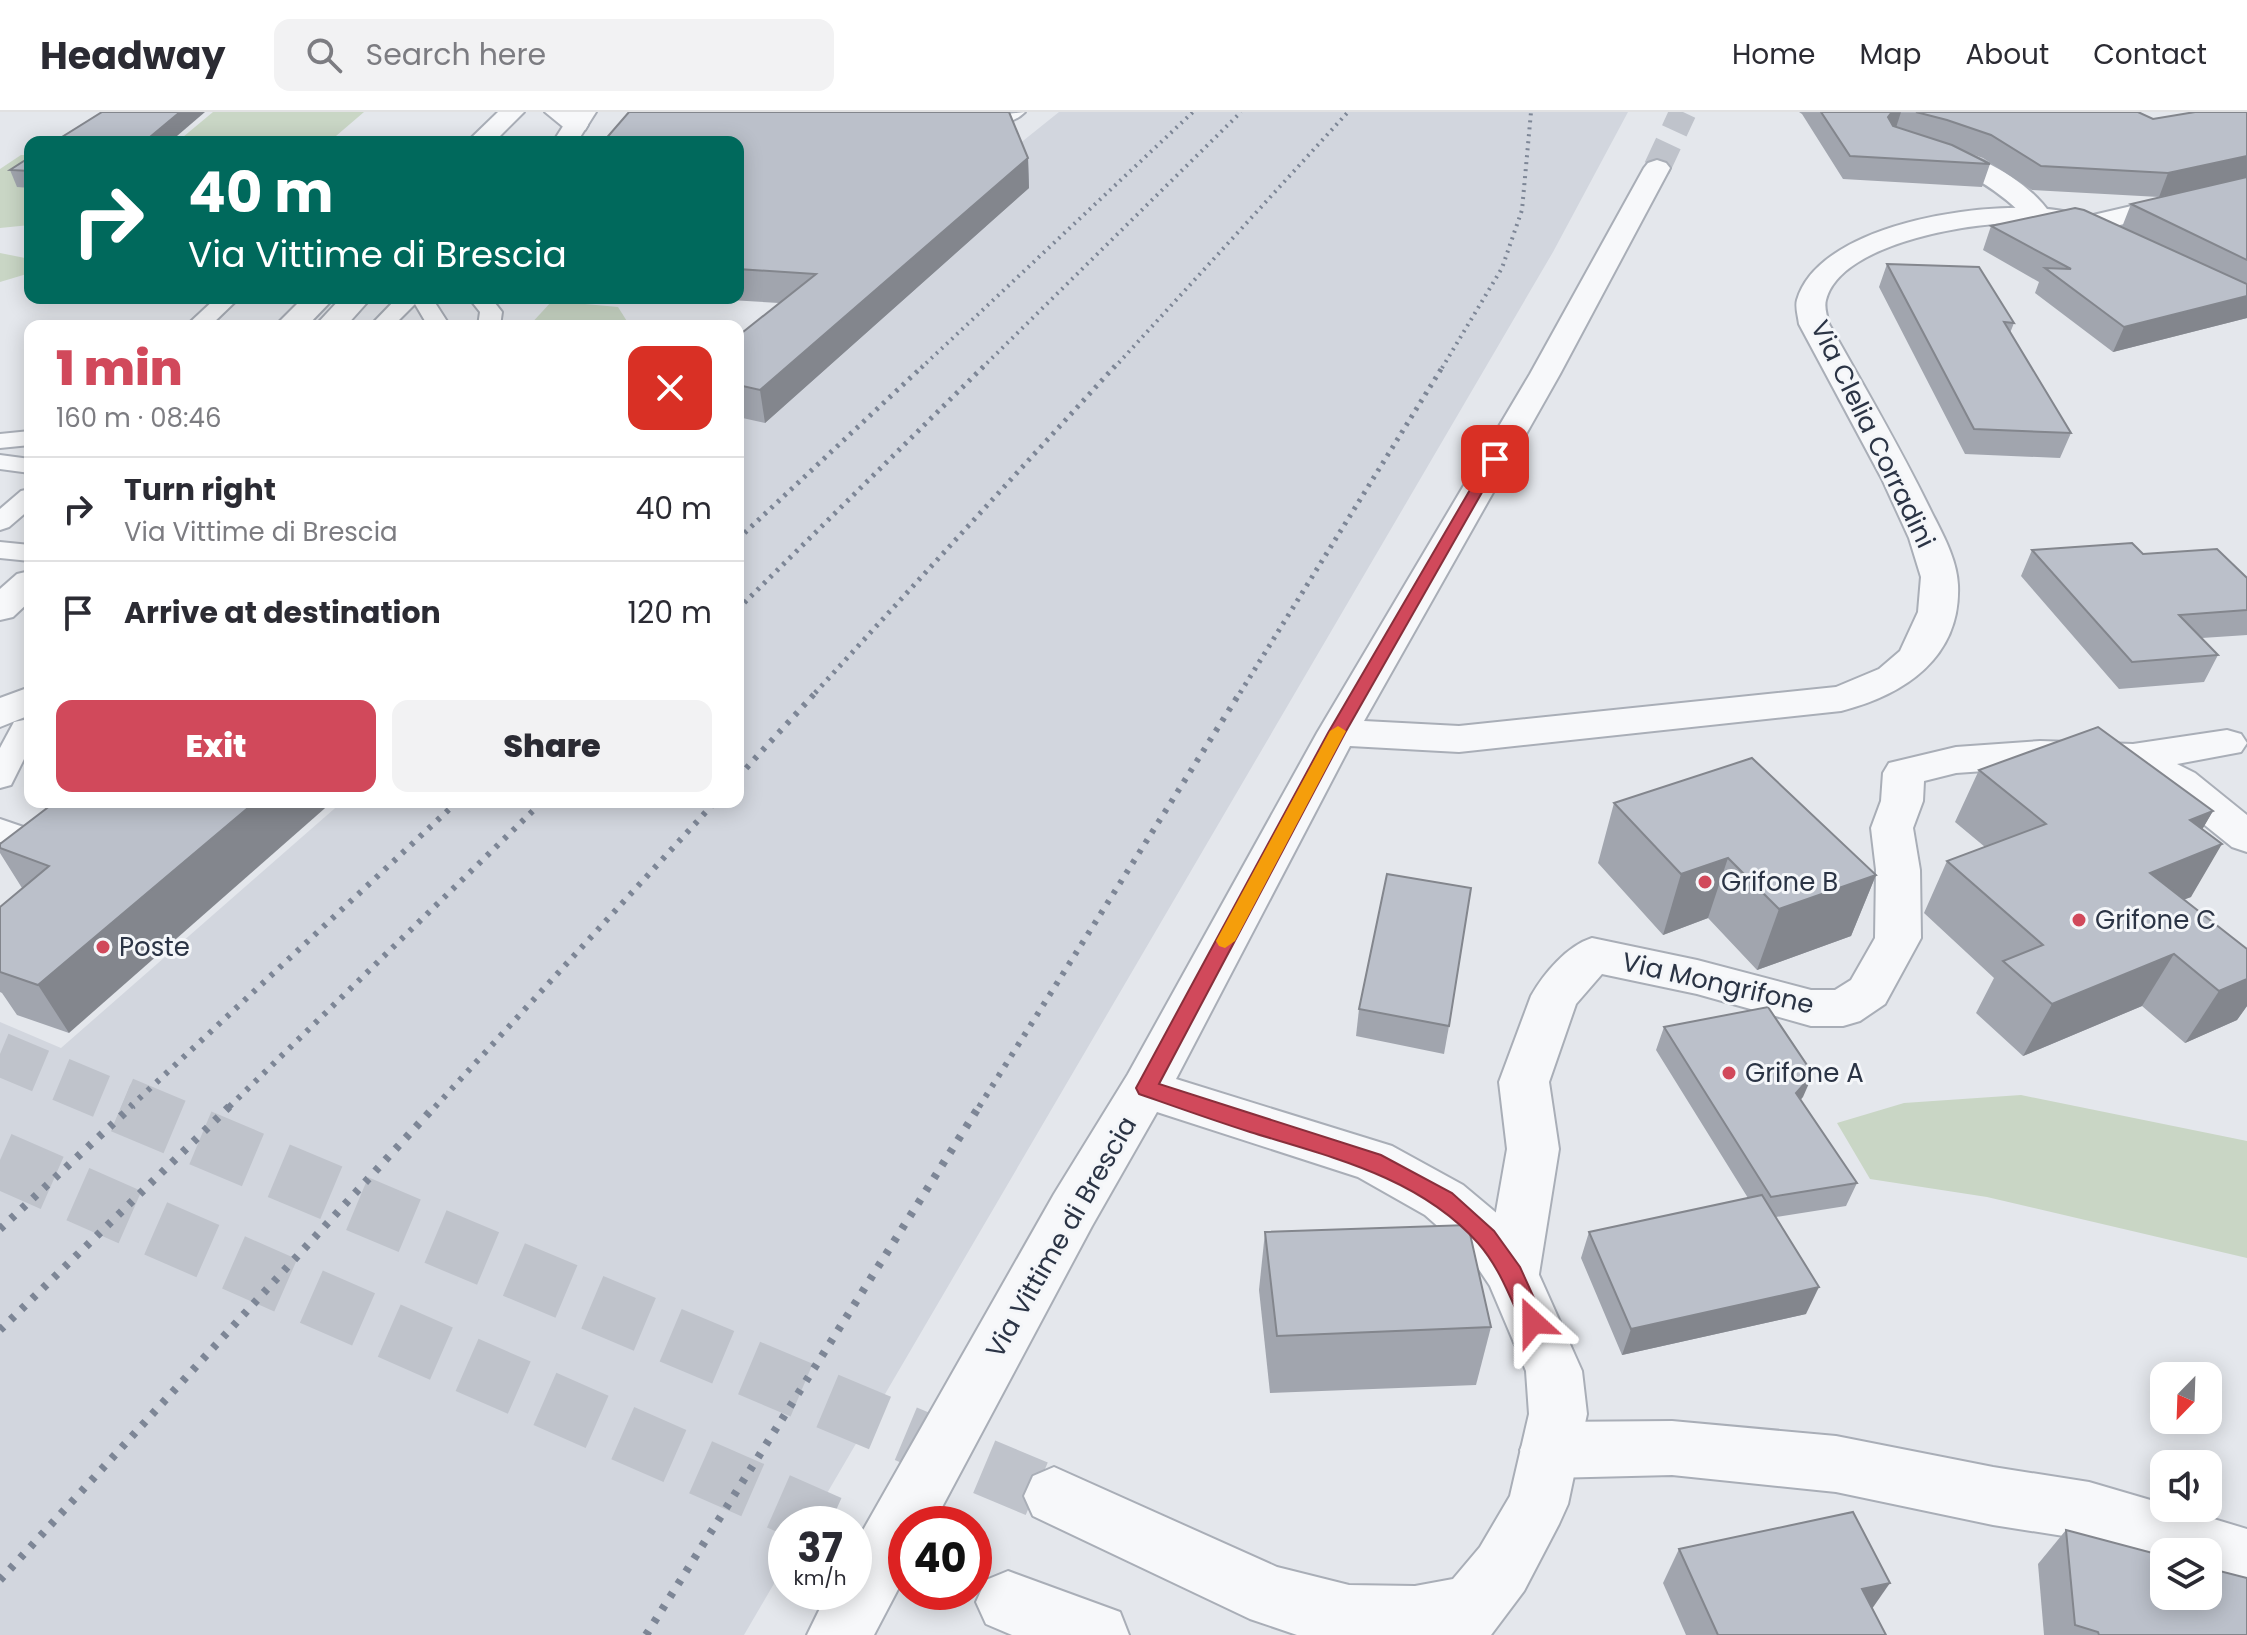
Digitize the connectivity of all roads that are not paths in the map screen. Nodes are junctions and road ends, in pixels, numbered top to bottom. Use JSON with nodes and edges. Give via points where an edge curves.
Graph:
{"nodes":[{"id":1,"x":911,"y":112,"type":"edge"},
{"id":2,"x":1016,"y":112,"type":"edge"},
{"id":3,"x":514,"y":114,"type":"edge"},
{"id":4,"x":486,"y":136,"type":"edge"},
{"id":5,"x":1909,"y":144,"type":"edge"},
{"id":6,"x":1657,"y":168,"type":"tunnel mouth"},
{"id":7,"x":2247,"y":187,"type":"edge"},
{"id":8,"x":2039,"y":216,"type":"junction"},
{"id":9,"x":2086,"y":225,"type":"junction"},
{"id":10,"x":2126,"y":245,"type":"edge"},
{"id":11,"x":221,"y":304,"type":"edge"},
{"id":12,"x":314,"y":304,"type":"edge"},
{"id":13,"x":351,"y":304,"type":"edge"},
{"id":14,"x":404,"y":304,"type":"edge"},
{"id":15,"x":204,"y":320,"type":"edge"},
{"id":16,"x":296,"y":320,"type":"edge"},
{"id":17,"x":336,"y":320,"type":"edge"},
{"id":18,"x":390,"y":320,"type":"edge"},
{"id":19,"x":24,"y":439,"type":"edge"},
{"id":20,"x":0,"y":441,"type":"edge"},
{"id":21,"x":0,"y":462,"type":"edge"},
{"id":22,"x":24,"y":465,"type":"edge"},
{"id":23,"x":24,"y":501,"type":"edge"},
{"id":24,"x":0,"y":522,"type":"edge"},
{"id":25,"x":0,"y":550,"type":"edge"},
{"id":26,"x":24,"y":552,"type":"edge"},
{"id":27,"x":24,"y":587,"type":"edge"},
{"id":28,"x":0,"y":609,"type":"edge"},
{"id":29,"x":17,"y":720,"type":"edge"},
{"id":30,"x":1337,"y":733,"type":"junction"},
{"id":31,"x":2227,"y":743,"type":"dead end"},
{"id":32,"x":2133,"y":757,"type":"junction"},
{"id":33,"x":0,"y":778,"type":"edge"},
{"id":34,"x":0,"y":830,"type":"edge"},
{"id":35,"x":2247,"y":837,"type":"edge"},
{"id":36,"x":30,"y":841,"type":"edge"},
{"id":37,"x":1146,"y":1088,"type":"junction"},
{"id":38,"x":1512,"y":1274,"type":"junction"},
{"id":39,"x":1550,"y":1450,"type":"junction"},
{"id":40,"x":1054,"y":1496,"type":"tunnel mouth"},
{"id":41,"x":2247,"y":1559,"type":"edge"},
{"id":42,"x":1008,"y":1602,"type":"dead end"},
{"id":43,"x":1464,"y":1621,"type":"edge"},
{"id":44,"x":839,"y":1635,"type":"edge"},
{"id":45,"x":1097,"y":1635,"type":"edge"}],
"edges":[{"from":1,"to":2,"type":"lane","via":[[981,122]]},
{"from":3,"to":4,"type":"street"},
{"from":5,"to":8,"type":"street","via":[[1995,177],[2021,194]]},
{"from":6,"to":30,"type":"street","name":"Via Vittime di Brescia","via":[[1545,374]]},
{"from":7,"to":9,"type":"street"},
{"from":8,"to":9,"type":"street","name":"Via Clelia Corradini"},
{"from":8,"to":30,"type":"street","name":"Via Clelia Corradini","via":[[1985,215],[1864,247],[1823,276],[1811,300],[1814,324],[1890,460],[1931,546],[1940,579],[1939,606],[1908,667],[1841,699],[1459,739]]},
{"from":9,"to":10,"type":"street"},
{"from":11,"to":15,"type":"lane"},
{"from":12,"to":16,"type":"street"},
{"from":13,"to":17,"type":"street"},
{"from":14,"to":18,"type":"lane"},
{"from":19,"to":20,"type":"lane"},
{"from":21,"to":22,"type":"lane"},
{"from":23,"to":24,"type":"lane"},
{"from":25,"to":26,"type":"lane"},
{"from":27,"to":28,"type":"street"},
{"from":29,"to":33,"type":"lane"},
{"from":30,"to":37,"type":"street","name":"Via Vittime di Brescia"},
{"from":31,"to":32,"type":"street"},
{"from":32,"to":35,"type":"street","name":"Via Mongrifone","via":[[2180,783]]},
{"from":32,"to":38,"type":"street","name":"Via Mongrifone","via":[[2040,754],[1970,759],[1904,773],[1902,801],[1892,828],[1898,938],[1868,992],[1843,1008],[1811,1008],[1592,955],[1555,996],[1524,1082],[1533,1149]]},
{"from":34,"to":36,"type":"lane"},
{"from":37,"to":38,"type":"street","via":[[1374,1161],[1444,1200],[1487,1237]]},
{"from":37,"to":44,"type":"street","name":"Via Vittime di Brescia"},
{"from":38,"to":39,"type":"street","via":[[1554,1371],[1558,1414]]},
{"from":39,"to":41,"type":"street","via":[[1672,1448],[1836,1464],[2089,1511]]},
{"from":39,"to":43,"type":"street","via":[[1538,1504],[1502,1569]]},
{"from":40,"to":43,"type":"street","via":[[1272,1597],[1349,1617]]},
{"from":42,"to":45,"type":"street"}]}
